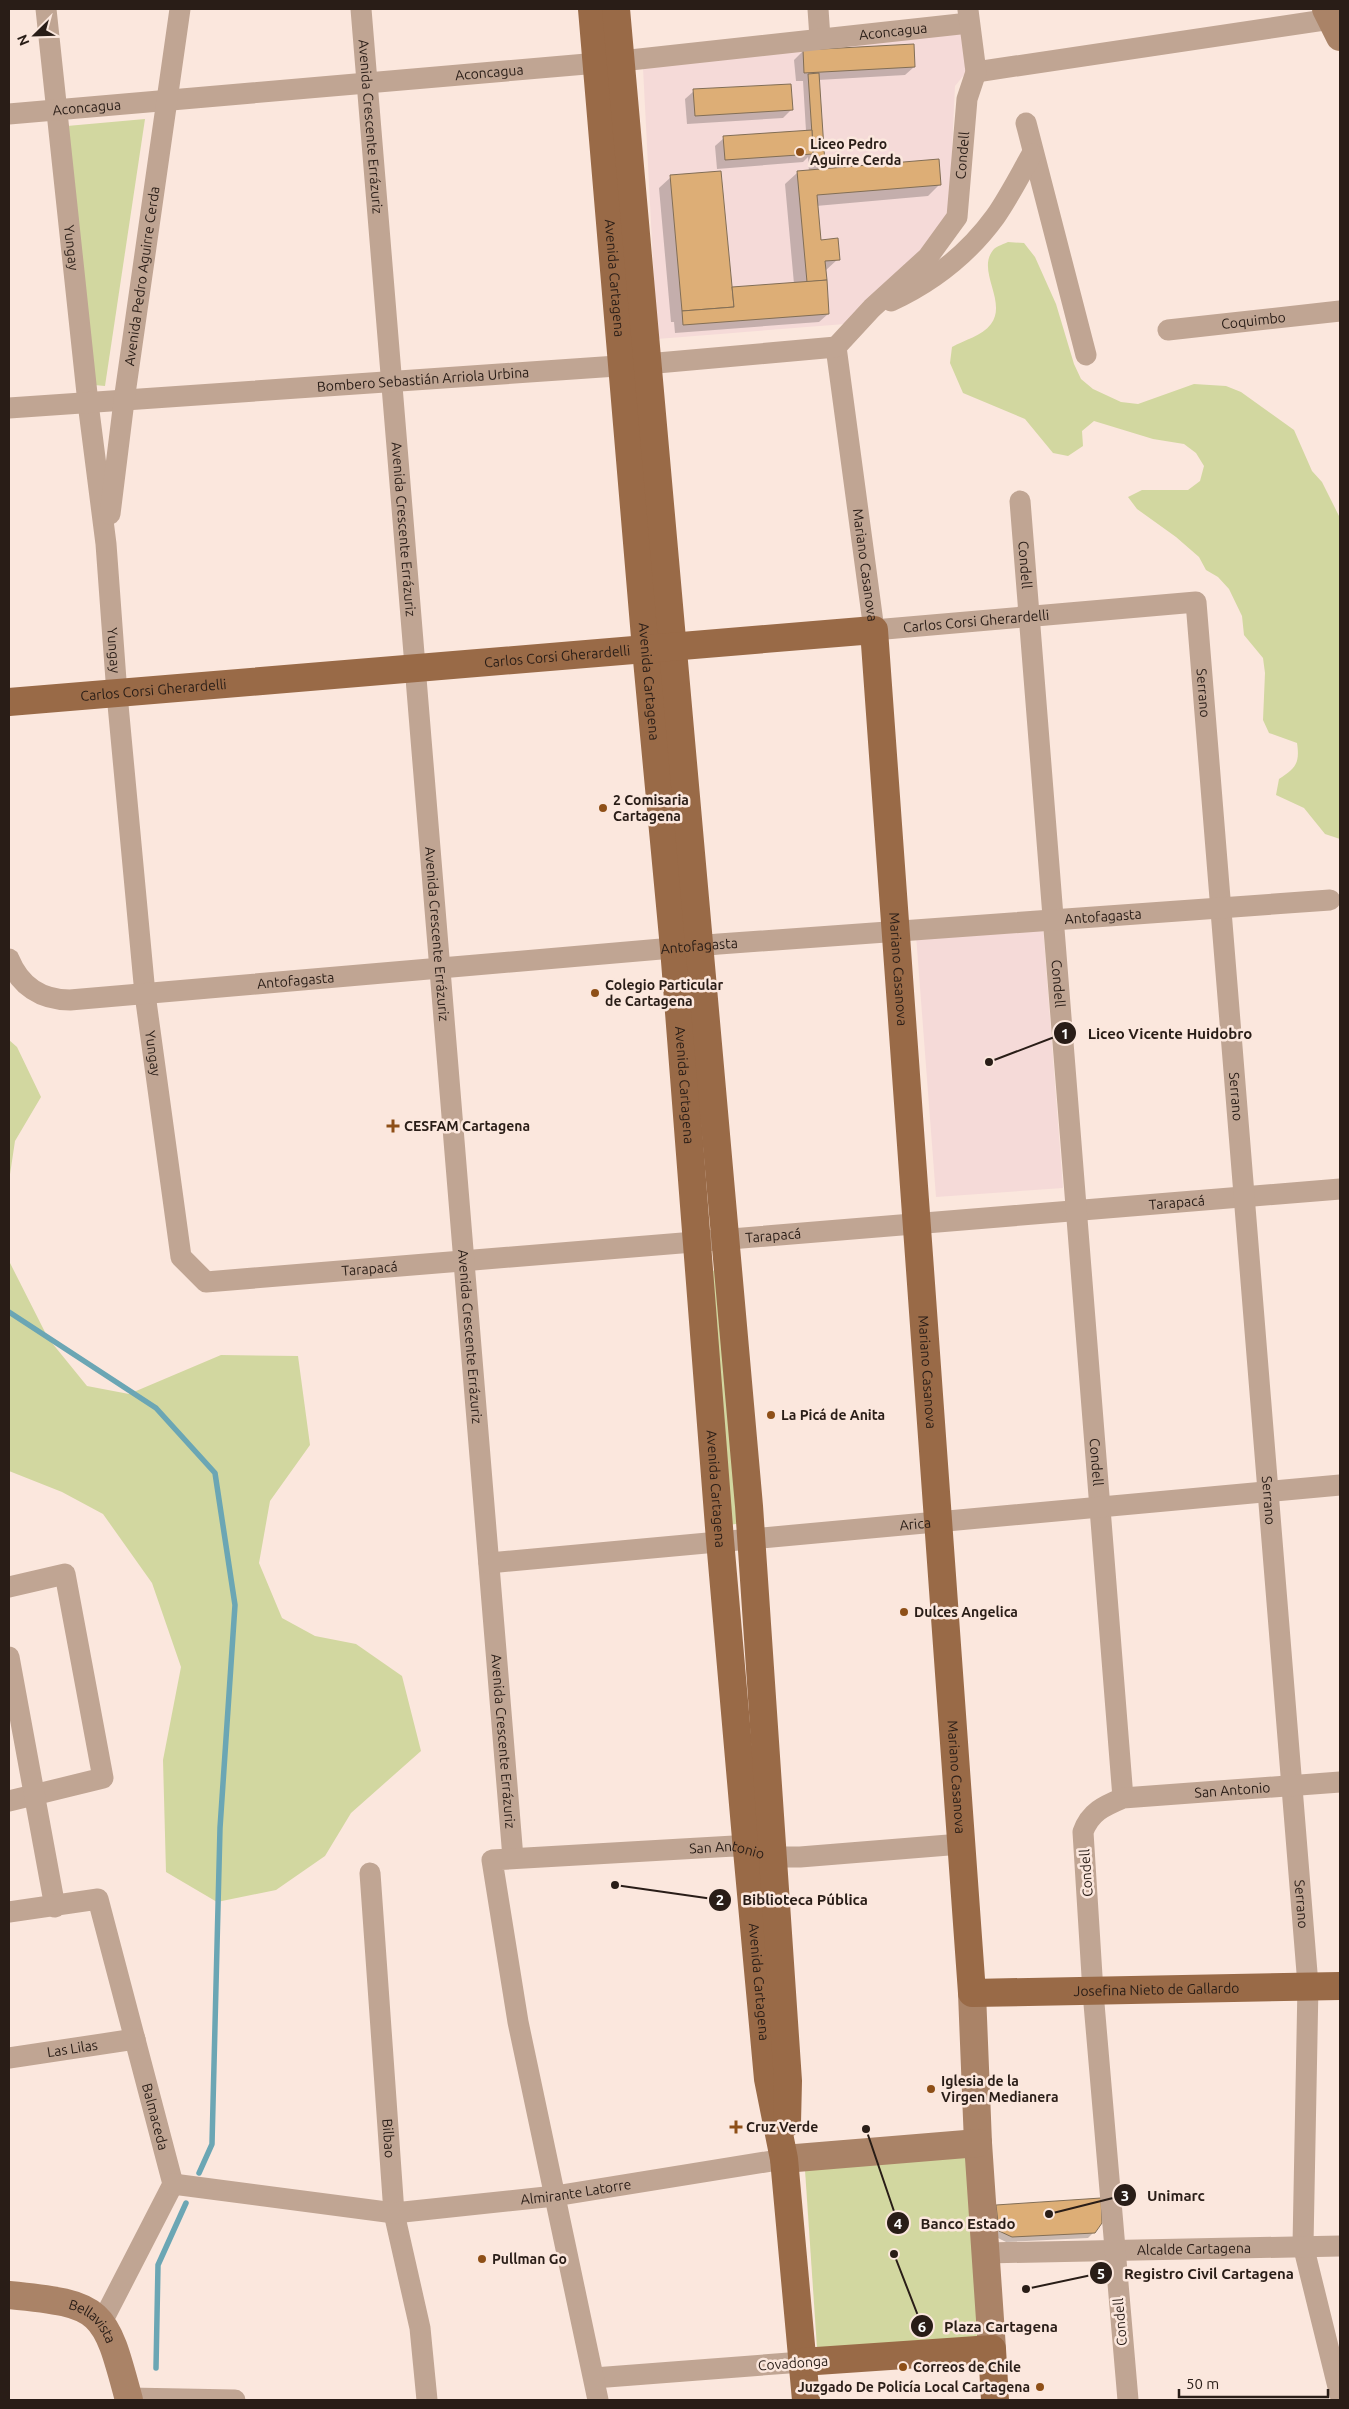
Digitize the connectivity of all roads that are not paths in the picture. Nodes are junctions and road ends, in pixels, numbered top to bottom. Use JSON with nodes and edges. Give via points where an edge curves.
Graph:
{"nodes":[{"id":1,"x":46,"y":9,"type":"edge"},
{"id":2,"x":180,"y":9,"type":"edge"},
{"id":3,"x":360,"y":9,"type":"edge"},
{"id":4,"x":592,"y":9,"type":"edge"},
{"id":5,"x":616,"y":9,"type":"edge"},
{"id":6,"x":818,"y":9,"type":"edge"},
{"id":7,"x":968,"y":16,"type":"edge"},
{"id":8,"x":1332,"y":21,"type":"edge"},
{"id":9,"x":820,"y":38,"type":"junction"},
{"id":10,"x":609,"y":62,"type":"junction"},
{"id":11,"x":976,"y":72,"type":"junction"},
{"id":12,"x":367,"y":83,"type":"junction"},
{"id":13,"x":168,"y":100,"type":"junction"},
{"id":14,"x":56,"y":110,"type":"junction"},
{"id":15,"x":9,"y":114,"type":"edge"},
{"id":16,"x":1026,"y":123,"type":"dead end"},
{"id":17,"x":1032,"y":154,"type":"junction"},
{"id":18,"x":872,"y":308,"type":"junction"},
{"id":19,"x":1340,"y":311,"type":"edge"},
{"id":20,"x":1168,"y":330,"type":"dead end"},
{"id":21,"x":836,"y":347,"type":"junction"},
{"id":22,"x":1086,"y":355,"type":"dead end"},
{"id":23,"x":634,"y":365,"type":"junction"},
{"id":24,"x":391,"y":382,"type":"junction"},
{"id":25,"x":124,"y":401,"type":"junction"},
{"id":26,"x":88,"y":403,"type":"junction"},
{"id":27,"x":9,"y":408,"type":"edge"},
{"id":28,"x":1020,"y":501,"type":"dead end"},
{"id":29,"x":106,"y":544,"type":"junction"},
{"id":30,"x":1196,"y":602,"type":"joint"},
{"id":31,"x":1029,"y":617,"type":"junction"},
{"id":32,"x":874,"y":630,"type":"junction"},
{"id":33,"x":660,"y":648,"type":"junction"},
{"id":34,"x":415,"y":669,"type":"junction"},
{"id":35,"x":117,"y":694,"type":"junction"},
{"id":36,"x":9,"y":702,"type":"edge"},
{"id":37,"x":1330,"y":900,"type":"dead end"},
{"id":38,"x":1221,"y":907,"type":"junction"},
{"id":39,"x":1053,"y":920,"type":"junction"},
{"id":40,"x":895,"y":930,"type":"junction"},
{"id":41,"x":687,"y":947,"type":"junction"},
{"id":42,"x":9,"y":959,"type":"edge"},
{"id":43,"x":440,"y":967,"type":"junction"},
{"id":44,"x":146,"y":994,"type":"junction"},
{"id":45,"x":1340,"y":1189,"type":"edge"},
{"id":46,"x":1244,"y":1196,"type":"junction"},
{"id":47,"x":1076,"y":1210,"type":"junction"},
{"id":48,"x":916,"y":1224,"type":"junction"},
{"id":49,"x":726,"y":1239,"type":"junction"},
{"id":50,"x":697,"y":1242,"type":"junction"},
{"id":51,"x":464,"y":1260,"type":"junction"},
{"id":52,"x":206,"y":1282,"type":"joint"},
{"id":53,"x":1340,"y":1484,"type":"edge"},
{"id":54,"x":1268,"y":1491,"type":"junction"},
{"id":55,"x":1100,"y":1506,"type":"junction"},
{"id":56,"x":938,"y":1520,"type":"junction"},
{"id":57,"x":751,"y":1537,"type":"junction"},
{"id":58,"x":720,"y":1540,"type":"junction"},
{"id":59,"x":489,"y":1563,"type":"junction"},
{"id":60,"x":9,"y":1587,"type":"edge"},
{"id":61,"x":9,"y":1657,"type":"edge"},
{"id":62,"x":1340,"y":1782,"type":"edge"},
{"id":63,"x":1292,"y":1785,"type":"junction"},
{"id":64,"x":33,"y":1796,"type":"junction"},
{"id":65,"x":1123,"y":1798,"type":"junction"},
{"id":66,"x":9,"y":1801,"type":"edge"},
{"id":67,"x":961,"y":1844,"type":"junction"},
{"id":68,"x":747,"y":1850,"type":"junction"},
{"id":69,"x":774,"y":1857,"type":"junction"},
{"id":70,"x":513,"y":1858,"type":"junction"},
{"id":71,"x":370,"y":1873,"type":"dead end"},
{"id":72,"x":55,"y":1906,"type":"junction"},
{"id":73,"x":9,"y":1912,"type":"edge"},
{"id":74,"x":1308,"y":1985,"type":"junction"},
{"id":75,"x":1340,"y":1986,"type":"edge"},
{"id":76,"x":1093,"y":1992,"type":"junction"},
{"id":77,"x":972,"y":1994,"type":"junction"},
{"id":78,"x":135,"y":2039,"type":"junction"},
{"id":79,"x":9,"y":2058,"type":"edge"},
{"id":80,"x":978,"y":2143,"type":"junction"},
{"id":81,"x":784,"y":2159,"type":"junction"},
{"id":82,"x":173,"y":2184,"type":"junction"},
{"id":83,"x":556,"y":2196,"type":"junction"},
{"id":84,"x":394,"y":2214,"type":"junction"},
{"id":85,"x":1303,"y":2245,"type":"junction"},
{"id":86,"x":1340,"y":2246,"type":"edge"},
{"id":87,"x":1114,"y":2250,"type":"junction"},
{"id":88,"x":986,"y":2253,"type":"junction"},
{"id":89,"x":9,"y":2295,"type":"edge"},
{"id":90,"x":102,"y":2322,"type":"junction"},
{"id":91,"x":992,"y":2349,"type":"junction"},
{"id":92,"x":802,"y":2362,"type":"junction"},
{"id":93,"x":594,"y":2378,"type":"junction"},
{"id":94,"x":1340,"y":2395,"type":"edge"},
{"id":95,"x":129,"y":2399,"type":"edge"},
{"id":96,"x":235,"y":2400,"type":"edge"},
{"id":97,"x":427,"y":2400,"type":"edge"},
{"id":98,"x":598,"y":2400,"type":"edge"},
{"id":99,"x":806,"y":2400,"type":"edge"},
{"id":100,"x":995,"y":2400,"type":"edge"},
{"id":101,"x":1128,"y":2400,"type":"edge"}],
"edges":[{"from":1,"to":14,"type":"street","name":"Yungay"},
{"from":2,"to":13,"type":"street","name":"Avenida Pedro Aguirre Cerda"},
{"from":3,"to":12,"type":"street","name":"Avenida Crescente Errázuriz"},
{"from":4,"to":10,"type":"main road","name":"Avenida Cartagena"},
{"from":5,"to":10,"type":"main road","name":"Avenida Cartagena"},
{"from":6,"to":9,"type":"street"},
{"from":7,"to":9,"type":"street","name":"Aconcagua"},
{"from":7,"to":11,"type":"street","name":"Condell"},
{"from":8,"to":11,"type":"street"},
{"from":9,"to":10,"type":"street","name":"Aconcagua"},
{"from":10,"to":12,"type":"street","name":"Aconcagua"},
{"from":10,"to":23,"type":"main road","name":"Avenida Cartagena"},
{"from":11,"to":18,"type":"street","name":"Condell","via":[[967,99],[957,217],[928,257]]},
{"from":12,"to":13,"type":"street","name":"Aconcagua"},
{"from":12,"to":24,"type":"street","name":"Avenida Crescente Errázuriz"},
{"from":13,"to":14,"type":"street","name":"Aconcagua"},
{"from":13,"to":25,"type":"street","name":"Avenida Pedro Aguirre Cerda"},
{"from":14,"to":15,"type":"street","name":"Aconcagua"},
{"from":14,"to":26,"type":"street","name":"Yungay"},
{"from":16,"to":17,"type":"street"},
{"from":17,"to":18,"type":"street","via":[[995,217],[965,252],[912,291]]},
{"from":17,"to":22,"type":"street"},
{"from":18,"to":21,"type":"street","name":"Condell"},
{"from":19,"to":20,"type":"street","name":"Coquimbo"},
{"from":21,"to":23,"type":"street","name":"Bombero Sebastián Arriola Urbina"},
{"from":21,"to":32,"type":"street","name":"Mariano Casanova"},
{"from":23,"to":24,"type":"street","name":"Bombero Sebastián Arriola Urbina"},
{"from":23,"to":33,"type":"main road","name":"Avenida Cartagena"},
{"from":24,"to":25,"type":"street","name":"Bombero Sebastián Arriola Urbina"},
{"from":24,"to":34,"type":"street","name":"Avenida Crescente Errázuriz"},
{"from":25,"to":26,"type":"street","name":"Bombero Sebastián Arriola Urbina"},
{"from":25,"to":29,"type":"street","name":"Avenida Pedro Aguirre Cerda"},
{"from":26,"to":27,"type":"street","name":"Bombero Sebastián Arriola Urbina"},
{"from":26,"to":29,"type":"street","name":"Yungay"},
{"from":28,"to":31,"type":"street","name":"Condell"},
{"from":29,"to":35,"type":"street","name":"Yungay"},
{"from":30,"to":31,"type":"street","name":"Carlos Corsi Gherardelli"},
{"from":30,"to":38,"type":"street","name":"Serrano"},
{"from":31,"to":32,"type":"street","name":"Carlos Corsi Gherardelli"},
{"from":31,"to":39,"type":"street","name":"Condell"},
{"from":32,"to":33,"type":"main road","name":"Carlos Corsi Gherardelli"},
{"from":32,"to":40,"type":"main road","name":"Mariano Casanova"},
{"from":33,"to":34,"type":"main road","name":"Carlos Corsi Gherardelli"},
{"from":33,"to":41,"type":"main road","name":"Avenida Cartagena"},
{"from":34,"to":35,"type":"main road","name":"Carlos Corsi Gherardelli"},
{"from":34,"to":43,"type":"street","name":"Avenida Crescente Errázuriz"},
{"from":35,"to":36,"type":"main road","name":"Carlos Corsi Gherardelli"},
{"from":35,"to":44,"type":"street","name":"Yungay"},
{"from":37,"to":38,"type":"street","name":"Antofagasta"},
{"from":38,"to":39,"type":"street","name":"Antofagasta"},
{"from":38,"to":46,"type":"street","name":"Serrano"},
{"from":39,"to":40,"type":"street","name":"Antofagasta"},
{"from":39,"to":47,"type":"street","name":"Condell"},
{"from":40,"to":41,"type":"street","name":"Antofagasta"},
{"from":40,"to":48,"type":"main road","name":"Mariano Casanova"},
{"from":41,"to":43,"type":"street","name":"Antofagasta"},
{"from":41,"to":49,"type":"main road","name":"Avenida Cartagena"},
{"from":41,"to":50,"type":"main road","name":"Avenida Cartagena"},
{"from":42,"to":44,"type":"street","name":"Antofagasta","via":[[23,982],[37,993],[58,1000]]},
{"from":43,"to":44,"type":"street","name":"Antofagasta"},
{"from":43,"to":51,"type":"street","name":"Avenida Crescente Errázuriz"},
{"from":44,"to":52,"type":"street","name":"Yungay","via":[[181,1257]]},
{"from":45,"to":46,"type":"street","name":"Tarapacá"},
{"from":46,"to":47,"type":"street","name":"Tarapacá"},
{"from":46,"to":54,"type":"street","name":"Serrano"},
{"from":47,"to":48,"type":"street","name":"Tarapacá"},
{"from":47,"to":55,"type":"street","name":"Condell"},
{"from":48,"to":49,"type":"street","name":"Tarapacá"},
{"from":48,"to":56,"type":"main road","name":"Mariano Casanova"},
{"from":49,"to":50,"type":"street","name":"Tarapacá"},
{"from":49,"to":57,"type":"main road","name":"Avenida Cartagena"},
{"from":50,"to":51,"type":"street","name":"Tarapacá"},
{"from":50,"to":58,"type":"main road","name":"Avenida Cartagena"},
{"from":51,"to":52,"type":"street","name":"Tarapacá"},
{"from":51,"to":59,"type":"street","name":"Avenida Crescente Errázuriz"},
{"from":53,"to":54,"type":"street","name":"Arica"},
{"from":54,"to":55,"type":"street","name":"Arica"},
{"from":54,"to":63,"type":"street","name":"Serrano"},
{"from":55,"to":56,"type":"street","name":"Arica"},
{"from":55,"to":65,"type":"street","name":"Condell"},
{"from":56,"to":57,"type":"street","name":"Arica"},
{"from":56,"to":67,"type":"main road","name":"Mariano Casanova"},
{"from":57,"to":58,"type":"street","name":"Arica"},
{"from":57,"to":69,"type":"main road","name":"Avenida Cartagena"},
{"from":58,"to":59,"type":"street","name":"Arica"},
{"from":58,"to":68,"type":"main road","name":"Avenida Cartagena"},
{"from":59,"to":70,"type":"street","name":"Avenida Crescente Errázuriz"},
{"from":60,"to":64,"type":"street","via":[[65,1574],[103,1778]]},
{"from":61,"to":64,"type":"street"},
{"from":62,"to":63,"type":"street","name":"San Antonio"},
{"from":63,"to":65,"type":"street","name":"San Antonio"},
{"from":63,"to":74,"type":"street","name":"Serrano"},
{"from":64,"to":66,"type":"street"},
{"from":64,"to":72,"type":"street"},
{"from":65,"to":76,"type":"street","name":"Condell","via":[[1093,1814],[1083,1832]]},
{"from":67,"to":69,"type":"street","name":"San Antonio"},
{"from":67,"to":77,"type":"main road","name":"Mariano Casanova"},
{"from":68,"to":69,"type":"street","name":"San Antonio"},
{"from":68,"to":70,"type":"street","name":"San Antonio","via":[[734,1846]]},
{"from":68,"to":81,"type":"main road","name":"Avenida Cartagena","via":[[768,2079]]},
{"from":69,"to":81,"type":"main road","name":"Avenida Cartagena","via":[[788,2082]]},
{"from":70,"to":83,"type":"street","name":"San Antonio","via":[[492,1860],[518,2022]]},
{"from":71,"to":84,"type":"street","name":"Bilbao"},
{"from":72,"to":73,"type":"street"},
{"from":72,"to":78,"type":"street","name":"Balmaceda","via":[[98,1899]]},
{"from":74,"to":75,"type":"main road","name":"Josefina Nieto de Gallardo"},
{"from":74,"to":76,"type":"main road","name":"Josefina Nieto de Gallardo"},
{"from":74,"to":85,"type":"street","name":"Serrano"},
{"from":76,"to":77,"type":"main road","name":"Josefina Nieto de Gallardo"},
{"from":76,"to":87,"type":"street","name":"Condell"},
{"from":77,"to":80,"type":"main road","name":"Mariano Casanova"},
{"from":78,"to":79,"type":"street","name":"Las Lilas"},
{"from":78,"to":82,"type":"street","name":"Balmaceda"},
{"from":80,"to":81,"type":"main road","name":"Almirante Latorre"},
{"from":80,"to":88,"type":"main road","name":"Mariano Casanova"},
{"from":81,"to":83,"type":"street","name":"Almirante Latorre"},
{"from":81,"to":92,"type":"main road","name":"Avenida Cartagena"},
{"from":82,"to":84,"type":"street","name":"Almirante Latorre"},
{"from":82,"to":90,"type":"street"},
{"from":83,"to":84,"type":"street","name":"Almirante Latorre"},
{"from":83,"to":93,"type":"street"},
{"from":84,"to":97,"type":"street","name":"Bilbao","via":[[420,2328]]},
{"from":85,"to":86,"type":"street","name":"Alcalde Cartagena"},
{"from":85,"to":87,"type":"street","name":"Alcalde Cartagena"},
{"from":85,"to":94,"type":"street","name":"Serrano"},
{"from":87,"to":88,"type":"street","name":"Alcalde Cartagena"},
{"from":87,"to":101,"type":"street","name":"Condell"},
{"from":88,"to":91,"type":"main road","name":"Mariano Casanova"},
{"from":89,"to":90,"type":"main road","name":"Bellavista","via":[[70,2303],[82,2307]]},
{"from":90,"to":95,"type":"main road","name":"Bellavista","via":[[112,2340]]},
{"from":91,"to":92,"type":"main road","name":"Covadonga"},
{"from":91,"to":100,"type":"main road","name":"Mariano Casanova"},
{"from":92,"to":93,"type":"street","name":"Covadonga"},
{"from":92,"to":99,"type":"main road","name":"Avenida Cartagena"},
{"from":93,"to":98,"type":"street"},
{"from":95,"to":96,"type":"street"}]}
